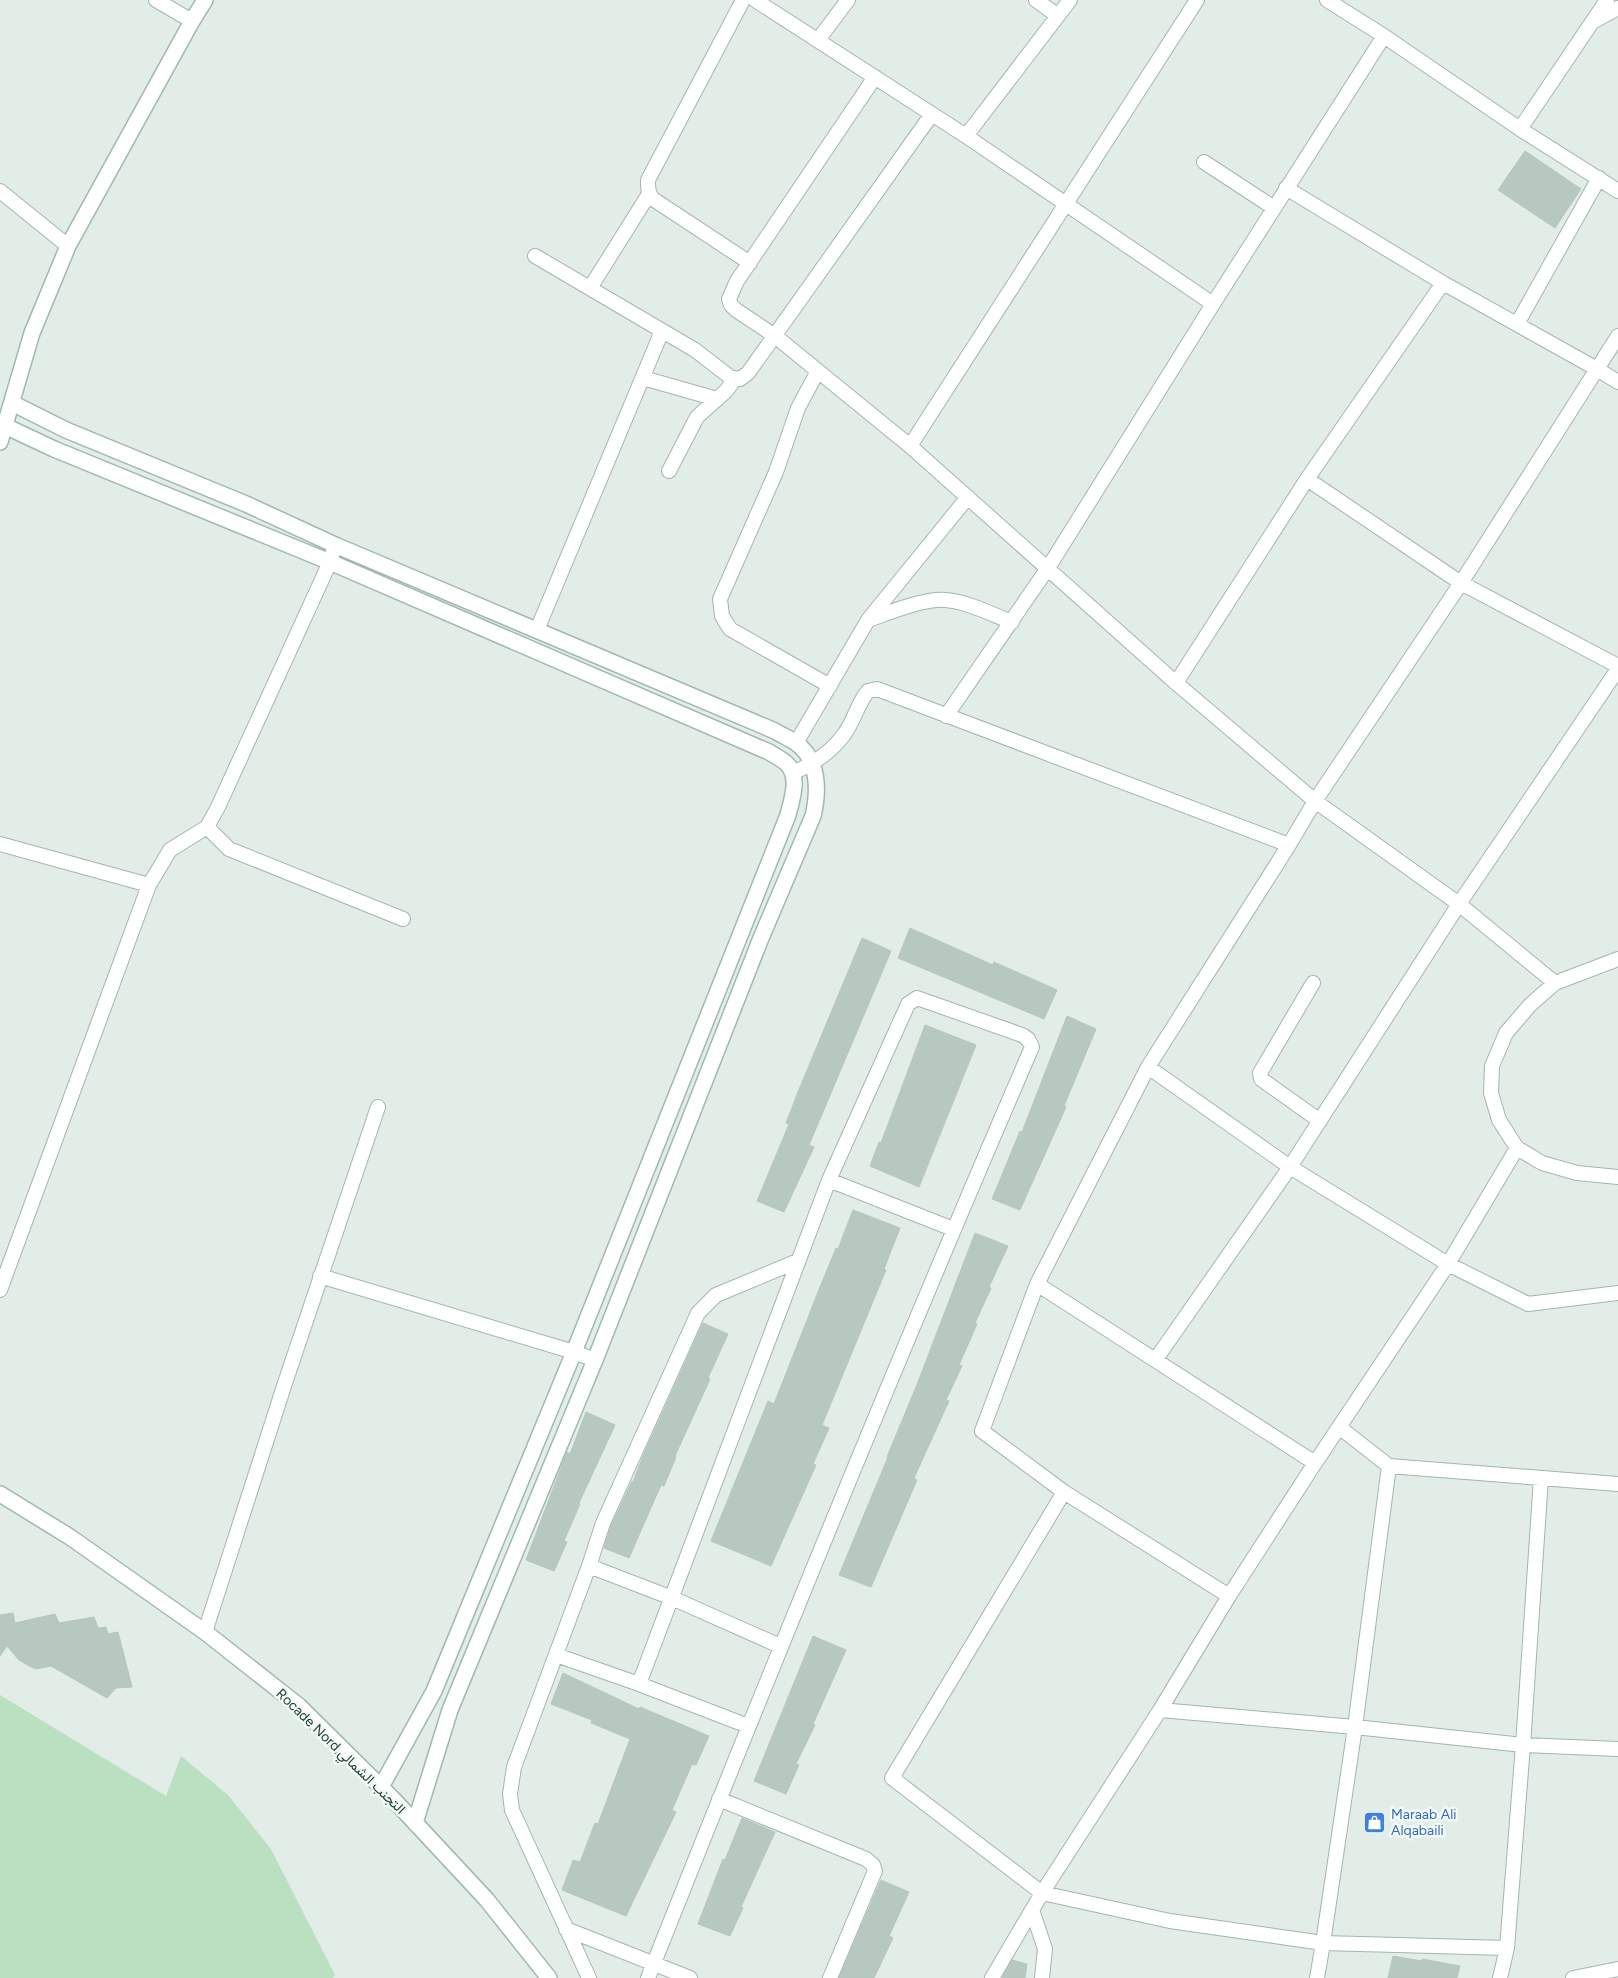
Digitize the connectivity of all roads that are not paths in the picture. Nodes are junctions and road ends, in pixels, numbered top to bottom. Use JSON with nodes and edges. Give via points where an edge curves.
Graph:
{"nodes":[{"id":1,"x":156,"y":0,"type":"edge"},
{"id":2,"x":205,"y":0,"type":"edge"},
{"id":3,"x":743,"y":0,"type":"edge"},
{"id":4,"x":755,"y":0,"type":"edge"},
{"id":5,"x":848,"y":0,"type":"edge"},
{"id":6,"x":1036,"y":0,"type":"edge"},
{"id":7,"x":1070,"y":0,"type":"edge"},
{"id":8,"x":1197,"y":0,"type":"edge"},
{"id":9,"x":1327,"y":0,"type":"edge"},
{"id":10,"x":1607,"y":0,"type":"edge"},
{"id":11,"x":1618,"y":8,"type":"edge"},
{"id":12,"x":1058,"y":16,"type":"junction"},
{"id":13,"x":192,"y":21,"type":"junction"},
{"id":14,"x":1593,"y":22,"type":"junction"},
{"id":15,"x":1384,"y":36,"type":"junction"},
{"id":16,"x":818,"y":40,"type":"junction"},
{"id":17,"x":875,"y":78,"type":"junction"},
{"id":18,"x":932,"y":114,"type":"junction"},
{"id":19,"x":1520,"y":129,"type":"junction"},
{"id":20,"x":966,"y":136,"type":"junction"},
{"id":21,"x":1204,"y":162,"type":"dead end"},
{"id":22,"x":1599,"y":178,"type":"junction"},
{"id":23,"x":1286,"y":188,"type":"junction"},
{"id":24,"x":0,"y":191,"type":"edge"},
{"id":25,"x":1618,"y":191,"type":"edge"},
{"id":26,"x":650,"y":194,"type":"junction"},
{"id":27,"x":1065,"y":205,"type":"junction"},
{"id":28,"x":1274,"y":208,"type":"junction"},
{"id":29,"x":68,"y":246,"type":"junction"},
{"id":30,"x":535,"y":256,"type":"dead end"},
{"id":31,"x":750,"y":263,"type":"junction"},
{"id":32,"x":1443,"y":282,"type":"junction"},
{"id":33,"x":590,"y":288,"type":"junction"},
{"id":34,"x":1213,"y":304,"type":"junction"},
{"id":35,"x":1517,"y":324,"type":"junction"},
{"id":36,"x":662,"y":331,"type":"junction"},
{"id":37,"x":775,"y":336,"type":"junction"},
{"id":38,"x":1618,"y":336,"type":"edge"},
{"id":39,"x":1597,"y":369,"type":"junction"},
{"id":40,"x":818,"y":371,"type":"junction"},
{"id":41,"x":643,"y":378,"type":"junction"},
{"id":42,"x":735,"y":379,"type":"junction"},
{"id":43,"x":1618,"y":382,"type":"edge"},
{"id":44,"x":717,"y":399,"type":"junction"},
{"id":45,"x":12,"y":403,"type":"junction"},
{"id":46,"x":2,"y":436,"type":"edge"},
{"id":47,"x":910,"y":446,"type":"junction"},
{"id":48,"x":668,"y":470,"type":"dead end"},
{"id":49,"x":1307,"y":478,"type":"junction"},
{"id":50,"x":968,"y":497,"type":"junction"},
{"id":51,"x":335,"y":545,"type":"junction"},
{"id":52,"x":330,"y":562,"type":"junction"},
{"id":53,"x":1048,"y":568,"type":"junction"},
{"id":54,"x":1461,"y":583,"type":"junction"},
{"id":55,"x":868,"y":620,"type":"junction"},
{"id":56,"x":1012,"y":622,"type":"junction"},
{"id":57,"x":532,"y":628,"type":"junction"},
{"id":58,"x":517,"y":644,"type":"junction"},
{"id":59,"x":1618,"y":668,"type":"edge"},
{"id":60,"x":1176,"y":683,"type":"junction"},
{"id":61,"x":830,"y":686,"type":"junction"},
{"id":62,"x":946,"y":716,"type":"junction"},
{"id":63,"x":796,"y":743,"type":"junction"},
{"id":64,"x":812,"y":764,"type":"junction"},
{"id":65,"x":793,"y":773,"type":"junction"},
{"id":66,"x":1315,"y":801,"type":"junction"},
{"id":67,"x":207,"y":827,"type":"junction"},
{"id":68,"x":0,"y":844,"type":"edge"},
{"id":69,"x":1289,"y":845,"type":"junction"},
{"id":70,"x":149,"y":885,"type":"junction"},
{"id":71,"x":1459,"y":904,"type":"junction"},
{"id":72,"x":403,"y":919,"type":"dead end"},
{"id":73,"x":1618,"y":959,"type":"edge"},
{"id":74,"x":1313,"y":983,"type":"dead end"},
{"id":75,"x":1555,"y":984,"type":"junction"},
{"id":76,"x":694,"y":1050,"type":"junction"},
{"id":77,"x":714,"y":1057,"type":"junction"},
{"id":78,"x":1148,"y":1067,"type":"junction"},
{"id":79,"x":378,"y":1107,"type":"dead end"},
{"id":80,"x":1320,"y":1121,"type":"junction"},
{"id":81,"x":1517,"y":1148,"type":"junction"},
{"id":82,"x":1290,"y":1167,"type":"junction"},
{"id":83,"x":1618,"y":1177,"type":"edge"},
{"id":84,"x":829,"y":1180,"type":"junction"},
{"id":85,"x":953,"y":1229,"type":"junction"},
{"id":86,"x":798,"y":1261,"type":"junction"},
{"id":87,"x":1448,"y":1264,"type":"junction"},
{"id":88,"x":320,"y":1276,"type":"junction"},
{"id":89,"x":1037,"y":1284,"type":"junction"},
{"id":90,"x":0,"y":1290,"type":"edge"},
{"id":91,"x":1618,"y":1292,"type":"edge"},
{"id":92,"x":574,"y":1352,"type":"junction"},
{"id":93,"x":1156,"y":1359,"type":"junction"},
{"id":94,"x":595,"y":1360,"type":"junction"},
{"id":95,"x":1339,"y":1428,"type":"junction"},
{"id":96,"x":1315,"y":1463,"type":"junction"},
{"id":97,"x":1389,"y":1466,"type":"junction"},
{"id":98,"x":1541,"y":1478,"type":"junction"},
{"id":99,"x":1618,"y":1484,"type":"edge"},
{"id":100,"x":1064,"y":1492,"type":"junction"},
{"id":101,"x":0,"y":1494,"type":"edge"},
{"id":102,"x":589,"y":1566,"type":"junction"},
{"id":103,"x":1229,"y":1596,"type":"junction"},
{"id":104,"x":672,"y":1598,"type":"junction"},
{"id":105,"x":205,"y":1632,"type":"junction"},
{"id":106,"x":780,"y":1646,"type":"junction"},
{"id":107,"x":556,"y":1655,"type":"junction"},
{"id":108,"x":638,"y":1684,"type":"junction"},
{"id":109,"x":1160,"y":1710,"type":"junction"},
{"id":110,"x":748,"y":1726,"type":"junction"},
{"id":111,"x":1355,"y":1727,"type":"junction"},
{"id":112,"x":1523,"y":1746,"type":"junction"},
{"id":113,"x":1618,"y":1749,"type":"edge"},
{"id":114,"x":381,"y":1787,"type":"junction"},
{"id":115,"x":719,"y":1799,"type":"junction"},
{"id":116,"x":415,"y":1823,"type":"junction"},
{"id":117,"x":1042,"y":1893,"type":"junction"},
{"id":118,"x":1032,"y":1910,"type":"junction"},
{"id":119,"x":566,"y":1929,"type":"junction"},
{"id":120,"x":1323,"y":1943,"type":"junction"},
{"id":121,"x":1507,"y":1948,"type":"junction"},
{"id":122,"x":654,"y":1964,"type":"junction"},
{"id":123,"x":1618,"y":1968,"type":"edge"},
{"id":124,"x":550,"y":1978,"type":"edge"},
{"id":125,"x":589,"y":1978,"type":"edge"},
{"id":126,"x":648,"y":1978,"type":"edge"},
{"id":127,"x":690,"y":1978,"type":"edge"},
{"id":128,"x":830,"y":1978,"type":"edge"},
{"id":129,"x":992,"y":1978,"type":"edge"},
{"id":130,"x":1042,"y":1978,"type":"edge"},
{"id":131,"x":1317,"y":1978,"type":"edge"},
{"id":132,"x":1500,"y":1978,"type":"edge"},
{"id":133,"x":1572,"y":1978,"type":"edge"}],
"edges":[{"from":1,"to":13,"type":"street"},
{"from":2,"to":13,"type":"street"},
{"from":3,"to":26,"type":"street","via":[[648,180]]},
{"from":4,"to":16,"type":"street"},
{"from":5,"to":16,"type":"street"},
{"from":6,"to":12,"type":"street"},
{"from":7,"to":12,"type":"street"},
{"from":8,"to":27,"type":"street"},
{"from":9,"to":15,"type":"street"},
{"from":10,"to":14,"type":"street"},
{"from":11,"to":14,"type":"street"},
{"from":12,"to":20,"type":"street"},
{"from":13,"to":29,"type":"street"},
{"from":14,"to":19,"type":"street"},
{"from":15,"to":19,"type":"street"},
{"from":15,"to":23,"type":"street"},
{"from":16,"to":17,"type":"street"},
{"from":17,"to":18,"type":"street"},
{"from":17,"to":31,"type":"street"},
{"from":18,"to":20,"type":"street"},
{"from":18,"to":37,"type":"street"},
{"from":19,"to":22,"type":"street"},
{"from":20,"to":27,"type":"street"},
{"from":21,"to":28,"type":"street"},
{"from":22,"to":25,"type":"street"},
{"from":22,"to":35,"type":"street"},
{"from":23,"to":28,"type":"street"},
{"from":23,"to":32,"type":"street"},
{"from":24,"to":29,"type":"street"},
{"from":26,"to":31,"type":"street"},
{"from":26,"to":33,"type":"street"},
{"from":27,"to":34,"type":"street"},
{"from":27,"to":47,"type":"street"},
{"from":28,"to":34,"type":"street"},
{"from":29,"to":45,"type":"street","via":[[32,333]]},
{"from":30,"to":33,"type":"street"},
{"from":31,"to":37,"type":"street","via":[[730,295],[731,305]]},
{"from":32,"to":35,"type":"street"},
{"from":32,"to":49,"type":"street"},
{"from":33,"to":36,"type":"street"},
{"from":34,"to":53,"type":"street"},
{"from":35,"to":39,"type":"street"},
{"from":36,"to":41,"type":"street"},
{"from":36,"to":42,"type":"street"},
{"from":37,"to":40,"type":"street"},
{"from":37,"to":42,"type":"street","via":[[748,374]]},
{"from":38,"to":39,"type":"street"},
{"from":39,"to":43,"type":"street"},
{"from":39,"to":54,"type":"street"},
{"from":40,"to":47,"type":"street"},
{"from":40,"to":61,"type":"street","via":[[798,408],[776,472],[720,599],[722,616],[730,629]]},
{"from":41,"to":44,"type":"street"},
{"from":41,"to":57,"type":"street"},
{"from":42,"to":44,"type":"street"},
{"from":44,"to":48,"type":"street","via":[[697,417]]},
{"from":45,"to":46,"type":"street"},
{"from":45,"to":51,"type":"street","via":[[66,430],[246,504]]},
{"from":46,"to":52,"type":"street","via":[[63,452]]},
{"from":47,"to":50,"type":"street"},
{"from":49,"to":54,"type":"street"},
{"from":49,"to":60,"type":"street"},
{"from":50,"to":53,"type":"street"},
{"from":50,"to":55,"type":"street"},
{"from":51,"to":52,"type":"street"},
{"from":51,"to":57,"type":"street"},
{"from":52,"to":58,"type":"street"},
{"from":52,"to":67,"type":"street"},
{"from":53,"to":56,"type":"street"},
{"from":53,"to":60,"type":"street"},
{"from":54,"to":59,"type":"street"},
{"from":54,"to":66,"type":"street"},
{"from":55,"to":56,"type":"street","via":[[908,606],[945,600]]},
{"from":55,"to":61,"type":"street"},
{"from":56,"to":62,"type":"street"},
{"from":57,"to":58,"type":"street"},
{"from":57,"to":63,"type":"street"},
{"from":58,"to":65,"type":"street","via":[[769,752],[786,763]]},
{"from":59,"to":71,"type":"street"},
{"from":60,"to":66,"type":"street"},
{"from":61,"to":63,"type":"street"},
{"from":62,"to":64,"type":"street","via":[[877,689],[868,691],[846,732]]},
{"from":62,"to":69,"type":"street"},
{"from":63,"to":64,"type":"street"},
{"from":64,"to":65,"type":"street"},
{"from":64,"to":77,"type":"street","via":[[818,784],[814,816]]},
{"from":65,"to":76,"type":"street","via":[[794,792],[788,815]]},
{"from":66,"to":69,"type":"street"},
{"from":66,"to":71,"type":"street"},
{"from":67,"to":70,"type":"street","via":[[170,850]]},
{"from":67,"to":72,"type":"street","via":[[229,849]]},
{"from":68,"to":70,"type":"street"},
{"from":69,"to":78,"type":"street"},
{"from":70,"to":90,"type":"street"},
{"from":71,"to":75,"type":"street"},
{"from":71,"to":80,"type":"street"},
{"from":73,"to":75,"type":"street"},
{"from":74,"to":80,"type":"street","via":[[1260,1073],[1261,1079]]},
{"from":75,"to":81,"type":"street","via":[[1530,1005],[1506,1033],[1492,1066],[1492,1093],[1499,1120]]},
{"from":76,"to":77,"type":"street"},
{"from":76,"to":92,"type":"street"},
{"from":77,"to":94,"type":"street"},
{"from":78,"to":82,"type":"street"},
{"from":78,"to":89,"type":"street"},
{"from":79,"to":88,"type":"street"},
{"from":80,"to":82,"type":"street"},
{"from":81,"to":83,"type":"street","via":[[1542,1163],[1559,1168]]},
{"from":81,"to":87,"type":"street"},
{"from":82,"to":87,"type":"street"},
{"from":82,"to":93,"type":"street"},
{"from":84,"to":85,"type":"street"},
{"from":84,"to":85,"type":"street","via":[[912,1000],[917,998],[1022,1035],[1032,1047]]},
{"from":84,"to":86,"type":"street"},
{"from":85,"to":106,"type":"street"},
{"from":86,"to":102,"type":"street","via":[[716,1295],[698,1313],[603,1523]]},
{"from":86,"to":104,"type":"street"},
{"from":87,"to":91,"type":"street","via":[[1528,1304]]},
{"from":87,"to":95,"type":"street"},
{"from":88,"to":92,"type":"street"},
{"from":88,"to":105,"type":"street"},
{"from":89,"to":93,"type":"street"},
{"from":89,"to":100,"type":"street","via":[[982,1431]]},
{"from":92,"to":94,"type":"street"},
{"from":92,"to":114,"type":"street","via":[[434,1691]]},
{"from":93,"to":96,"type":"street"},
{"from":94,"to":116,"type":"street","via":[[450,1710]]},
{"from":95,"to":96,"type":"street"},
{"from":95,"to":97,"type":"street"},
{"from":96,"to":103,"type":"street"},
{"from":97,"to":98,"type":"street"},
{"from":97,"to":111,"type":"street"},
{"from":98,"to":99,"type":"street"},
{"from":98,"to":112,"type":"street"},
{"from":100,"to":103,"type":"street"},
{"from":100,"to":117,"type":"street","via":[[892,1778]]},
{"from":101,"to":105,"type":"street","name":"Rocade Nord,التجنب الشمالي","via":[[70,1537]]},
{"from":102,"to":104,"type":"street"},
{"from":102,"to":107,"type":"street"},
{"from":103,"to":109,"type":"street"},
{"from":104,"to":106,"type":"street"},
{"from":104,"to":108,"type":"street"},
{"from":105,"to":114,"type":"street","name":"Rocade Nord,التجنب الشمالي","via":[[299,1706]]},
{"from":106,"to":110,"type":"street"},
{"from":107,"to":108,"type":"street"},
{"from":107,"to":119,"type":"street","via":[[514,1767],[510,1794],[512,1810]]},
{"from":108,"to":110,"type":"street"},
{"from":109,"to":111,"type":"street"},
{"from":109,"to":117,"type":"street"},
{"from":110,"to":115,"type":"street"},
{"from":111,"to":112,"type":"street"},
{"from":111,"to":120,"type":"street"},
{"from":112,"to":113,"type":"street"},
{"from":112,"to":121,"type":"street"},
{"from":114,"to":116,"type":"street","name":"Rocade Nord,التجنب الشمالي"},
{"from":115,"to":122,"type":"street"},
{"from":115,"to":128,"type":"street","via":[[873,1864],[875,1872]]},
{"from":116,"to":124,"type":"street","name":"Rocade Nord,التجنب الشمالي","via":[[487,1900]]},
{"from":117,"to":118,"type":"street"},
{"from":117,"to":120,"type":"street","via":[[1170,1921]]},
{"from":118,"to":129,"type":"street"},
{"from":118,"to":130,"type":"street","via":[[1045,1949]]},
{"from":119,"to":122,"type":"street"},
{"from":119,"to":125,"type":"street"},
{"from":120,"to":121,"type":"street"},
{"from":120,"to":131,"type":"street"},
{"from":121,"to":132,"type":"street"},
{"from":122,"to":126,"type":"street"},
{"from":122,"to":127,"type":"street"},
{"from":123,"to":133,"type":"street"}]}
